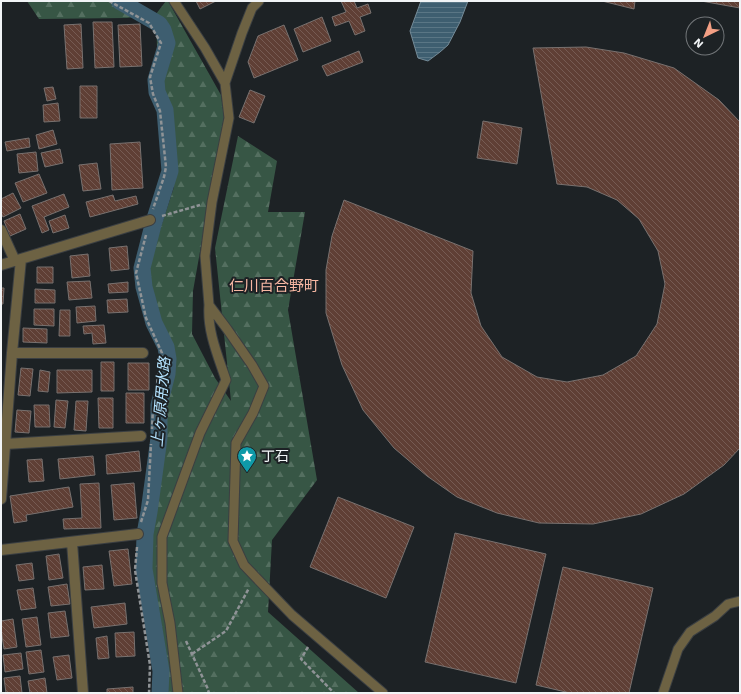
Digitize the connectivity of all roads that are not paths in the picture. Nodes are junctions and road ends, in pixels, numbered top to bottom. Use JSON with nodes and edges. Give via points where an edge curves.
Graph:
{"nodes":[{"id":1,"x":174,"y":1,"type":"edge"},
{"id":2,"x":259,"y":1,"type":"edge"},
{"id":3,"x":225,"y":83,"type":"junction"},
{"id":4,"x":150,"y":220,"type":"road end"},
{"id":5,"x":1,"y":230,"type":"edge"},
{"id":6,"x":18,"y":260,"type":"junction"},
{"id":7,"x":1,"y":265,"type":"edge"},
{"id":8,"x":209,"y":305,"type":"junction"},
{"id":9,"x":12,"y":353,"type":"junction"},
{"id":10,"x":143,"y":353,"type":"dead end"},
{"id":11,"x":146,"y":435,"type":"road end"},
{"id":12,"x":5,"y":444,"type":"junction"},
{"id":13,"x":1,"y":499,"type":"edge"},
{"id":14,"x":138,"y":534,"type":"road end"},
{"id":15,"x":72,"y":542,"type":"junction"},
{"id":16,"x":1,"y":550,"type":"edge"},
{"id":17,"x":740,"y":601,"type":"edge"},
{"id":18,"x":83,"y":693,"type":"edge"},
{"id":19,"x":178,"y":693,"type":"edge"},
{"id":20,"x":383,"y":693,"type":"edge"},
{"id":21,"x":663,"y":693,"type":"edge"}],
"edges":[{"from":1,"to":3,"type":"lane"},
{"from":2,"to":3,"type":"lane","via":[[252,8]]},
{"from":3,"to":8,"type":"lane","via":[[229,118],[212,202],[205,256]]},
{"from":4,"to":6,"type":"street"},
{"from":5,"to":6,"type":"street"},
{"from":6,"to":7,"type":"street"},
{"from":6,"to":9,"type":"street"},
{"from":8,"to":19,"type":"lane","via":[[212,336],[226,380],[200,433],[162,537],[162,583],[170,623]]},
{"from":8,"to":20,"type":"lane","via":[[228,329],[264,386],[253,413],[236,443],[233,541],[244,565],[292,615]]},
{"from":9,"to":10,"type":"street"},
{"from":9,"to":12,"type":"street"},
{"from":11,"to":12,"type":"street"},
{"from":12,"to":13,"type":"street"},
{"from":14,"to":15,"type":"street"},
{"from":15,"to":16,"type":"street"},
{"from":15,"to":18,"type":"street"},
{"from":17,"to":21,"type":"lane","via":[[728,604],[690,632],[678,649]]}]}
